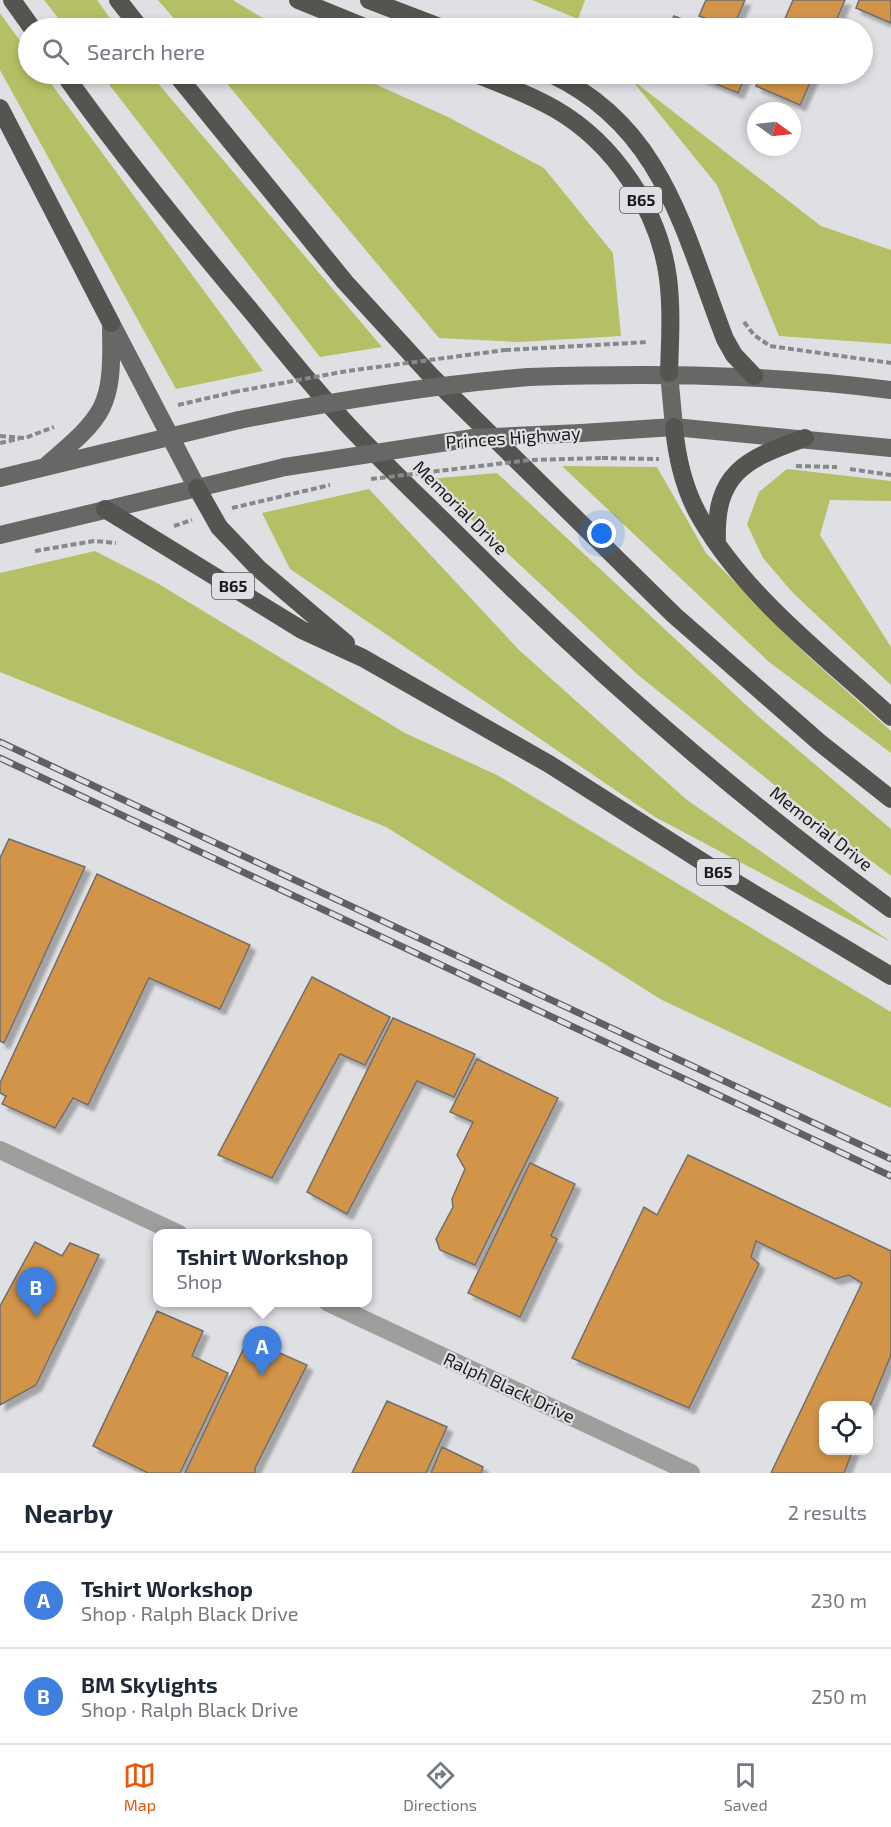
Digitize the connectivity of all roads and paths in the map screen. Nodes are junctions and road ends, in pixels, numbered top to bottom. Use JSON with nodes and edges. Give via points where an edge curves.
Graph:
{"nodes":[{"id":1,"x":12,"y":0,"type":"edge"},
{"id":2,"x":118,"y":0,"type":"edge"},
{"id":3,"x":298,"y":0,"type":"edge"},
{"id":4,"x":369,"y":0,"type":"edge"},
{"id":5,"x":25,"y":18,"type":"edge"},
{"id":6,"x":132,"y":18,"type":"edge"},
{"id":7,"x":342,"y":18,"type":"edge"},
{"id":8,"x":416,"y":18,"type":"edge"},
{"id":9,"x":71,"y":84,"type":"edge"},
{"id":10,"x":184,"y":84,"type":"edge"},
{"id":11,"x":500,"y":84,"type":"edge"},
{"id":12,"x":567,"y":84,"type":"edge"},
{"id":13,"x":0,"y":108,"type":"edge"},
{"id":14,"x":111,"y":323,"type":"junction"},
{"id":15,"x":721,"y":328,"type":"junction"},
{"id":16,"x":670,"y":341,"type":"junction"},
{"id":17,"x":891,"y":363,"type":"edge"},
{"id":18,"x":669,"y":373,"type":"junction"},
{"id":19,"x":754,"y":376,"type":"junction"},
{"id":20,"x":891,"y":390,"type":"edge"},
{"id":21,"x":234,"y":392,"type":"dead end"},
{"id":22,"x":59,"y":426,"type":"dead end"},
{"id":23,"x":674,"y":427,"type":"junction"},
{"id":24,"x":0,"y":436,"type":"edge"},
{"id":25,"x":170,"y":437,"type":"junction"},
{"id":26,"x":25,"y":438,"type":"junction"},
{"id":27,"x":805,"y":438,"type":"junction"},
{"id":28,"x":0,"y":443,"type":"edge"},
{"id":29,"x":891,"y":448,"type":"edge"},
{"id":30,"x":602,"y":458,"type":"dead end"},
{"id":31,"x":45,"y":467,"type":"junction"},
{"id":32,"x":789,"y":468,"type":"dead end"},
{"id":33,"x":891,"y":475,"type":"edge"},
{"id":34,"x":0,"y":478,"type":"edge"},
{"id":35,"x":361,"y":480,"type":"dead end"},
{"id":36,"x":338,"y":484,"type":"dead end"},
{"id":37,"x":197,"y":488,"type":"junction"},
{"id":38,"x":105,"y":509,"type":"junction"},
{"id":39,"x":223,"y":512,"type":"dead end"},
{"id":40,"x":196,"y":519,"type":"dead end"},
{"id":41,"x":170,"y":527,"type":"dead end"},
{"id":42,"x":0,"y":535,"type":"edge"},
{"id":43,"x":717,"y":543,"type":"junction"},
{"id":44,"x":125,"y":546,"type":"dead end"},
{"id":45,"x":33,"y":552,"type":"dead end"},
{"id":46,"x":363,"y":658,"type":"junction"},
{"id":47,"x":891,"y":717,"type":"edge"},
{"id":48,"x":891,"y":799,"type":"edge"},
{"id":49,"x":891,"y":909,"type":"edge"},
{"id":50,"x":891,"y":976,"type":"edge"},
{"id":51,"x":0,"y":1150,"type":"edge"},
{"id":52,"x":170,"y":1229,"type":"edge"},
{"id":53,"x":338,"y":1307,"type":"edge"},
{"id":54,"x":691,"y":1473,"type":"edge"}],
"edges":[{"from":1,"to":5,"type":"highway"},
{"from":2,"to":6,"type":"highway"},
{"from":3,"to":7,"type":"highway"},
{"from":4,"to":8,"type":"highway"},
{"from":9,"to":49,"type":"highway","name":"Memorial Drive","via":[[113,144],[223,279],[335,412],[410,488],[564,641],[697,759]]},
{"from":10,"to":48,"type":"highway","via":[[345,282],[440,386],[674,615],[819,742]]},
{"from":11,"to":16,"type":"highway","number":"B65","via":[[536,99],[577,124],[626,175],[652,222],[662,251],[670,302]]},
{"from":12,"to":15,"type":"highway","via":[[600,105],[633,135],[648,155],[678,211]]},
{"from":13,"to":14,"type":"highway","number":"B65"},
{"from":14,"to":25,"type":"main road","number":"B65"},
{"from":14,"to":31,"type":"main road","via":[[112,367],[102,409],[85,432]]},
{"from":15,"to":17,"type":"path","via":[[742,320],[770,346]]},
{"from":15,"to":19,"type":"highway","via":[[734,355]]},
{"from":16,"to":18,"type":"highway","number":"B65"},
{"from":16,"to":21,"type":"path","bridge":true,"via":[[505,350],[347,371]]},
{"from":18,"to":19,"type":"main road"},
{"from":18,"to":23,"type":"main road","number":"B65"},
{"from":18,"to":25,"type":"main road","bridge":true,"via":[[462,382],[358,397]]},
{"from":19,"to":20,"type":"main road"},
{"from":22,"to":26,"type":"path"},
{"from":23,"to":27,"type":"main road","name":"Princes Highway"},
{"from":23,"to":37,"type":"main road","name":"Princes Highway","bridge":true,"via":[[473,438],[285,467]]},
{"from":23,"to":43,"type":"highway","number":"B65","via":[[677,459],[687,487],[700,518]]},
{"from":24,"to":26,"type":"path"},
{"from":25,"to":31,"type":"main road"},
{"from":25,"to":37,"type":"main road","number":"B65"},
{"from":26,"to":28,"type":"path"},
{"from":27,"to":29,"type":"main road","name":"Princes Highway"},
{"from":27,"to":43,"type":"highway","via":[[763,452],[734,474],[718,507]]},
{"from":30,"to":35,"type":"path","bridge":true,"via":[[445,468]]},
{"from":31,"to":34,"type":"main road"},
{"from":32,"to":33,"type":"path","via":[[845,468]]},
{"from":36,"to":39,"type":"path"},
{"from":37,"to":38,"type":"main road","name":"Princes Highway"},
{"from":37,"to":46,"type":"highway","number":"B65","via":[[219,527],[258,568]]},
{"from":38,"to":42,"type":"main road","name":"Princes Highway"},
{"from":38,"to":46,"type":"highway","number":"B65","via":[[302,630]]},
{"from":40,"to":41,"type":"path"},
{"from":43,"to":47,"type":"highway","number":"B65","via":[[783,618]]},
{"from":44,"to":45,"type":"path","via":[[94,542]]},
{"from":46,"to":50,"type":"highway","number":"B65","via":[[549,764],[728,879]]},
{"from":51,"to":52,"type":"street"},
{"from":53,"to":54,"type":"street","name":"Ralph Black Drive"}]}
